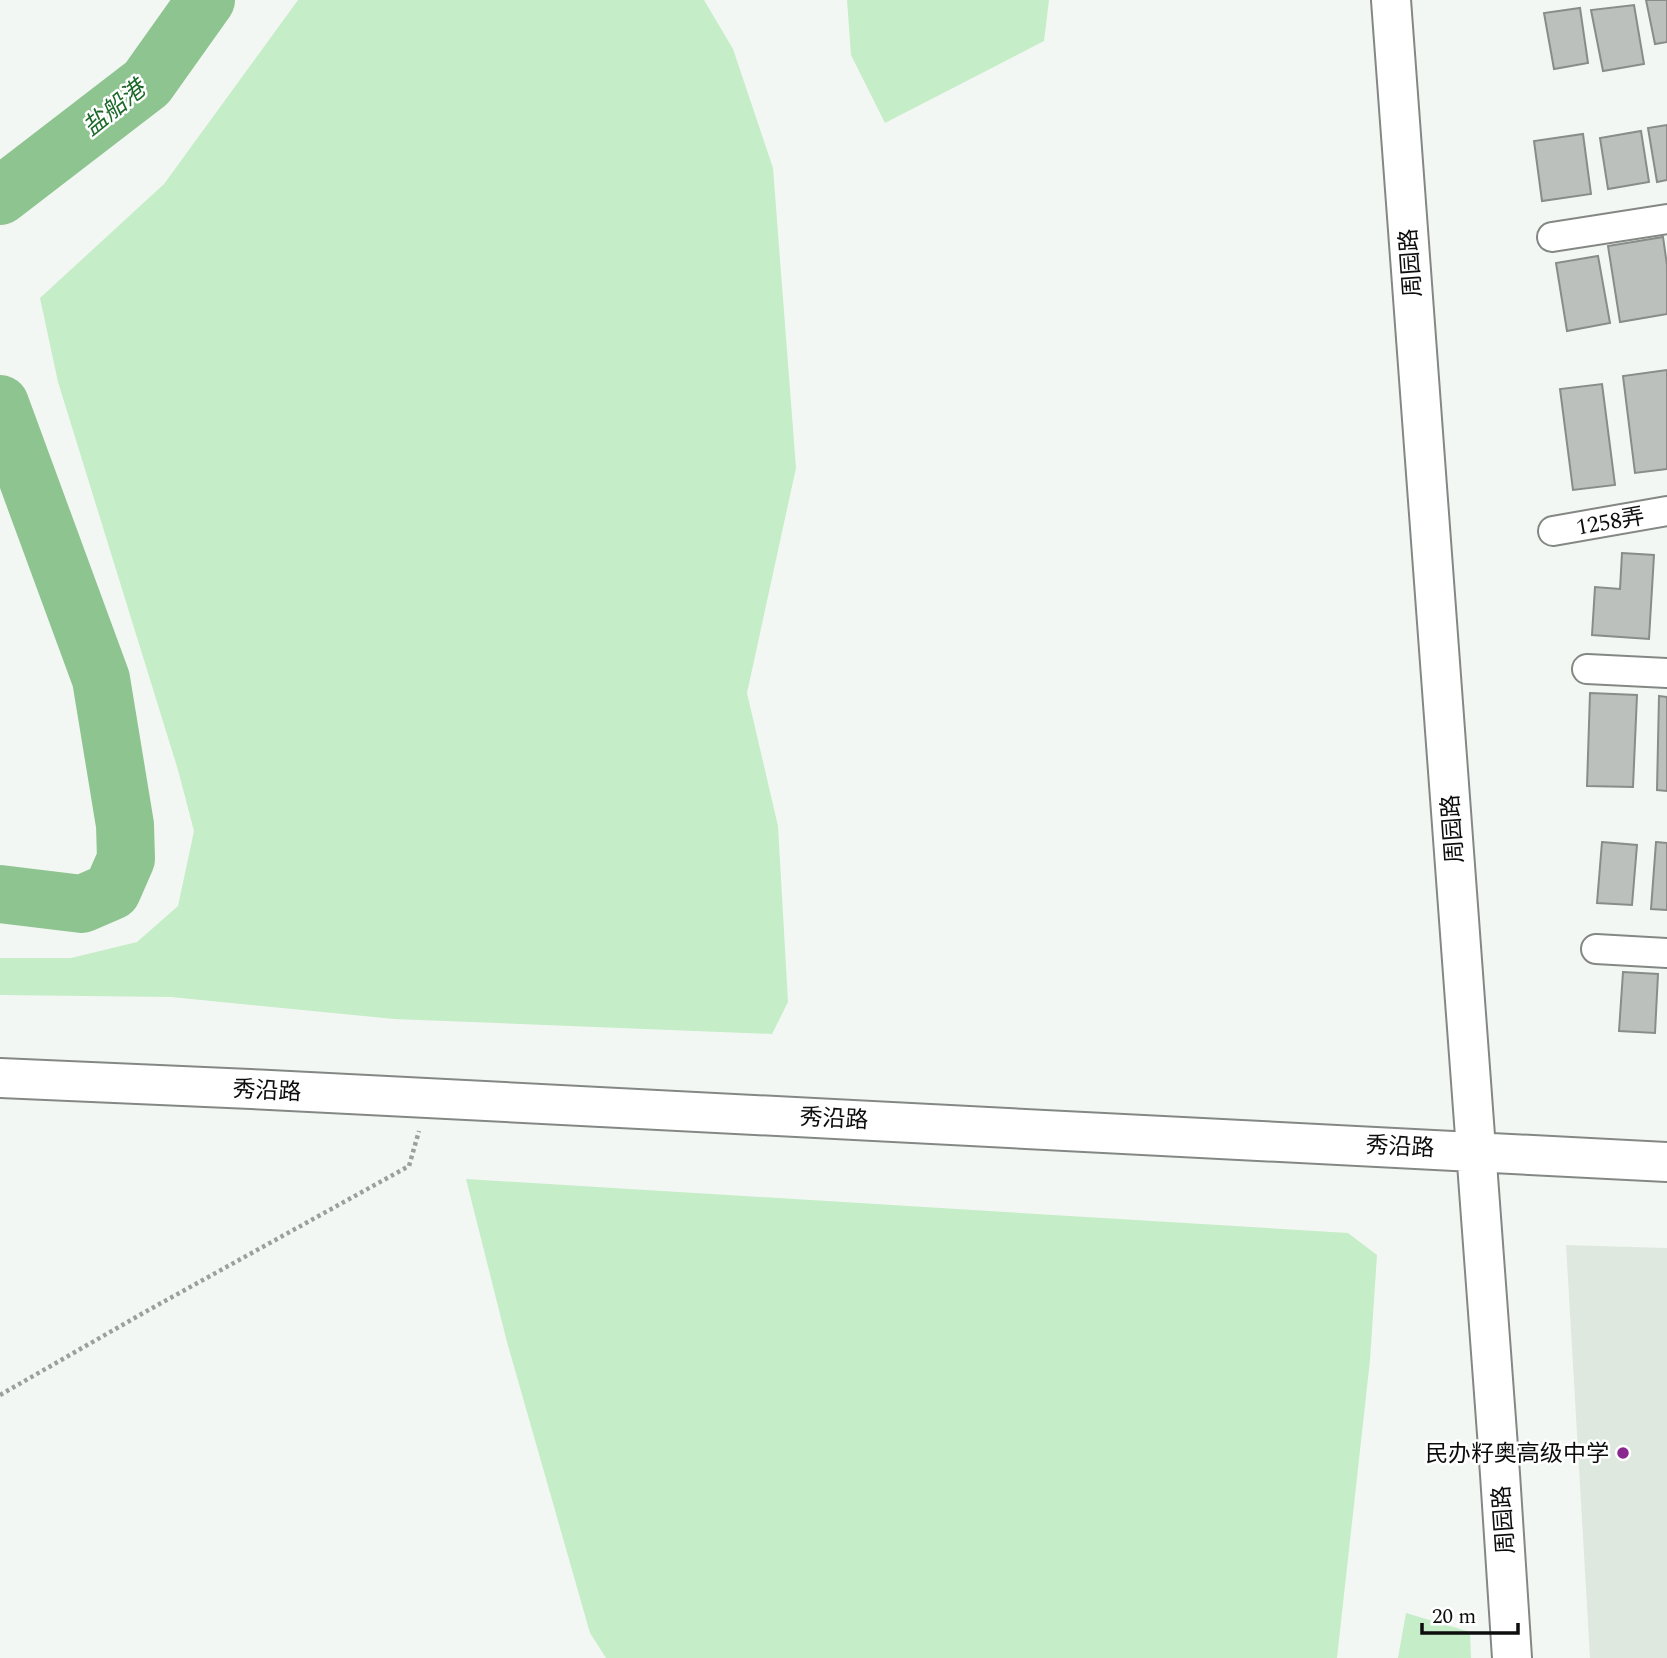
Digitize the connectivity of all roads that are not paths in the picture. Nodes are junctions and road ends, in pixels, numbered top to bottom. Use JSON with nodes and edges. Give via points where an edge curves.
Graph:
{"nodes":[{"id":1,"x":1391,"y":0,"type":"edge"},
{"id":2,"x":1667,"y":219,"type":"edge"},
{"id":3,"x":1552,"y":237,"type":"dead end"},
{"id":4,"x":1667,"y":511,"type":"edge"},
{"id":5,"x":1553,"y":531,"type":"dead end"},
{"id":6,"x":1587,"y":669,"type":"dead end"},
{"id":7,"x":1667,"y":673,"type":"edge"},
{"id":8,"x":1597,"y":949,"type":"dead end"},
{"id":9,"x":1667,"y":953,"type":"edge"},
{"id":10,"x":0,"y":1078,"type":"edge"},
{"id":11,"x":1476,"y":1150,"type":"junction"},
{"id":12,"x":1667,"y":1161,"type":"edge"},
{"id":13,"x":1512,"y":1658,"type":"edge"}],
"edges":[{"from":1,"to":11,"type":"main road","name":"周园路"},
{"from":2,"to":3,"type":"street"},
{"from":4,"to":5,"type":"street","name":"1258弄"},
{"from":6,"to":7,"type":"street"},
{"from":8,"to":9,"type":"street"},
{"from":10,"to":11,"type":"main road","name":"秀沿路"},
{"from":11,"to":12,"type":"main road","name":"秀沿路"},
{"from":11,"to":13,"type":"main road","name":"周园路"}]}
